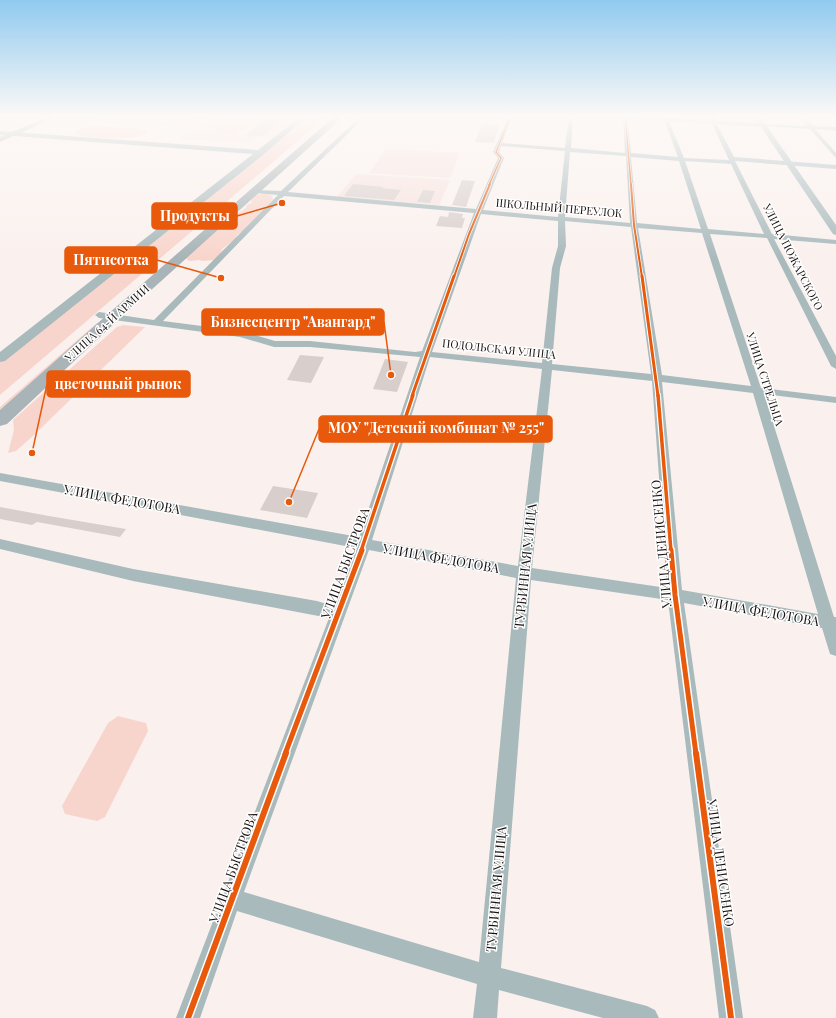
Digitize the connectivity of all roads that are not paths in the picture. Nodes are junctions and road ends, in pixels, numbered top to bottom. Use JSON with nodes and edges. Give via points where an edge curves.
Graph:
{"nodes":[{"id":1,"x":248,"y":163,"type":"edge"},
{"id":2,"x":276,"y":163,"type":"edge"},
{"id":3,"x":287,"y":163,"type":"edge"},
{"id":4,"x":316,"y":163,"type":"edge"},
{"id":5,"x":499,"y":163,"type":"edge"},
{"id":6,"x":568,"y":163,"type":"edge"},
{"id":7,"x":629,"y":163,"type":"edge"},
{"id":8,"x":683,"y":163,"type":"edge"},
{"id":9,"x":733,"y":163,"type":"edge"},
{"id":10,"x":762,"y":163,"type":"edge"},
{"id":11,"x":791,"y":164,"type":"junction"},
{"id":12,"x":836,"y":167,"type":"edge"},
{"id":13,"x":256,"y":191,"type":"junction"},
{"id":14,"x":283,"y":194,"type":"junction"},
{"id":15,"x":478,"y":212,"type":"junction"},
{"id":16,"x":561,"y":219,"type":"junction"},
{"id":17,"x":634,"y":225,"type":"junction"},
{"id":18,"x":704,"y":231,"type":"junction"},
{"id":19,"x":836,"y":232,"type":"edge"},
{"id":20,"x":769,"y":236,"type":"junction"},
{"id":21,"x":836,"y":242,"type":"edge"},
{"id":22,"x":180,"y":245,"type":"junction"},
{"id":23,"x":194,"y":246,"type":"junction"},
{"id":24,"x":106,"y":316,"type":"junction"},
{"id":25,"x":156,"y":323,"type":"junction"},
{"id":26,"x":426,"y":354,"type":"junction"},
{"id":27,"x":0,"y":358,"type":"edge"},
{"id":28,"x":547,"y":366,"type":"junction"},
{"id":29,"x":836,"y":366,"type":"edge"},
{"id":30,"x":35,"y":371,"type":"dead end"},
{"id":31,"x":656,"y":378,"type":"junction"},
{"id":32,"x":756,"y":390,"type":"junction"},
{"id":33,"x":836,"y":400,"type":"edge"},
{"id":34,"x":0,"y":420,"type":"edge"},
{"id":35,"x":0,"y":477,"type":"edge"},
{"id":36,"x":0,"y":544,"type":"edge"},
{"id":37,"x":364,"y":544,"type":"junction"},
{"id":38,"x":524,"y":573,"type":"junction"},
{"id":39,"x":675,"y":595,"type":"junction"},
{"id":40,"x":338,"y":614,"type":"junction"},
{"id":41,"x":832,"y":623,"type":"edge"},
{"id":42,"x":836,"y":649,"type":"edge"},
{"id":43,"x":231,"y":899,"type":"junction"},
{"id":44,"x":488,"y":976,"type":"junction"},
{"id":45,"x":188,"y":1018,"type":"edge"},
{"id":46,"x":485,"y":1018,"type":"edge"},
{"id":47,"x":647,"y":1018,"type":"edge"},
{"id":48,"x":731,"y":1018,"type":"edge"}],
"edges":[{"from":1,"to":27,"type":"street"},
{"from":2,"to":22,"type":"highway","name":"УЛИЦА 64-Й АРМИИ"},
{"from":3,"to":13,"type":"highway","name":"УЛИЦА 64-Й АРМИИ"},
{"from":4,"to":14,"type":"street"},
{"from":5,"to":15,"type":"street","name":"УЛИЦА БЫСТРОВА"},
{"from":6,"to":16,"type":"street","name":"ТУРБИННАЯ УЛИЦА"},
{"from":7,"to":17,"type":"street","name":"УЛИЦА ДЕНИСЕНКО"},
{"from":8,"to":18,"type":"street","name":"УЛИЦА СТРЕЛЬЦА"},
{"from":9,"to":20,"type":"street","name":"УЛИЦА ПОЖАРСКОГО"},
{"from":10,"to":11,"type":"street"},
{"from":11,"to":12,"type":"street"},
{"from":11,"to":19,"type":"street"},
{"from":13,"to":14,"type":"street","name":"ШКОЛЬНЫЙ ПЕРЕУЛОК"},
{"from":13,"to":23,"type":"highway","name":"УЛИЦА 64-Й АРМИИ"},
{"from":14,"to":15,"type":"street","name":"ШКОЛЬНЫЙ ПЕРЕУЛОК"},
{"from":14,"to":25,"type":"street"},
{"from":15,"to":16,"type":"street","name":"ШКОЛЬНЫЙ ПЕРЕУЛОК"},
{"from":15,"to":26,"type":"street","name":"УЛИЦА БЫСТРОВА"},
{"from":16,"to":17,"type":"street","name":"ШКОЛЬНЫЙ ПЕРЕУЛОК"},
{"from":16,"to":28,"type":"street","name":"ТУРБИННАЯ УЛИЦА","via":[[562,246],[556,268]]},
{"from":17,"to":18,"type":"street","name":"ШКОЛЬНЫЙ ПЕРЕУЛОК"},
{"from":17,"to":31,"type":"street","name":"УЛИЦА ДЕНИСЕНКО"},
{"from":18,"to":20,"type":"street","name":"ШКОЛЬНЫЙ ПЕРЕУЛОК"},
{"from":18,"to":32,"type":"street","name":"УЛИЦА СТРЕЛЬЦА"},
{"from":20,"to":21,"type":"street","name":"ШКОЛЬНЫЙ ПЕРЕУЛОК"},
{"from":20,"to":29,"type":"street","name":"УЛИЦА ПОЖАРСКОГО"},
{"from":22,"to":23,"type":"highway"},
{"from":22,"to":24,"type":"highway","name":"УЛИЦА 64-Й АРМИИ"},
{"from":23,"to":24,"type":"highway","name":"УЛИЦА 64-Й АРМИИ"},
{"from":24,"to":25,"type":"street","name":"ПОДОЛЬСКАЯ УЛИЦА"},
{"from":24,"to":30,"type":"highway","name":"УЛИЦА 64-Й АРМИИ"},
{"from":24,"to":34,"type":"highway","name":"УЛИЦА 64-Й АРМИИ"},
{"from":25,"to":26,"type":"street","name":"ПОДОЛЬСКАЯ УЛИЦА","via":[[241,334],[274,344],[310,344]]},
{"from":26,"to":28,"type":"street","name":"ПОДОЛЬСКАЯ УЛИЦА"},
{"from":26,"to":37,"type":"street","name":"УЛИЦА БЫСТРОВА"},
{"from":28,"to":31,"type":"street","name":"ПОДОЛЬСКАЯ УЛИЦА"},
{"from":28,"to":38,"type":"street","name":"ТУРБИННАЯ УЛИЦА"},
{"from":31,"to":32,"type":"street","name":"ПОДОЛЬСКАЯ УЛИЦА"},
{"from":31,"to":39,"type":"street","name":"УЛИЦА ДЕНИСЕНКО"},
{"from":32,"to":33,"type":"street","name":"ПОДОЛЬСКАЯ УЛИЦА"},
{"from":32,"to":41,"type":"street","name":"УЛИЦА СТРЕЛЬЦА"},
{"from":35,"to":37,"type":"street","name":"УЛИЦА ФЕДОТОВА"},
{"from":36,"to":40,"type":"street","via":[[133,575],[318,608]]},
{"from":37,"to":38,"type":"street","name":"УЛИЦА ФЕДОТОВА"},
{"from":37,"to":40,"type":"street","name":"УЛИЦА БЫСТРОВА"},
{"from":38,"to":39,"type":"street","name":"УЛИЦА ФЕДОТОВА"},
{"from":38,"to":44,"type":"street","name":"ТУРБИННАЯ УЛИЦА"},
{"from":39,"to":41,"type":"street","name":"УЛИЦА ФЕДОТОВА"},
{"from":39,"to":48,"type":"street","name":"УЛИЦА ДЕНИСЕНКО"},
{"from":40,"to":43,"type":"street","name":"УЛИЦА БЫСТРОВА"},
{"from":41,"to":42,"type":"street","name":"УЛИЦА СТРЕЛЬЦА"},
{"from":43,"to":44,"type":"street"},
{"from":43,"to":45,"type":"street","name":"УЛИЦА БЫСТРОВА"},
{"from":44,"to":46,"type":"street","name":"ТУРБИННАЯ УЛИЦА"},
{"from":44,"to":47,"type":"street"}]}
